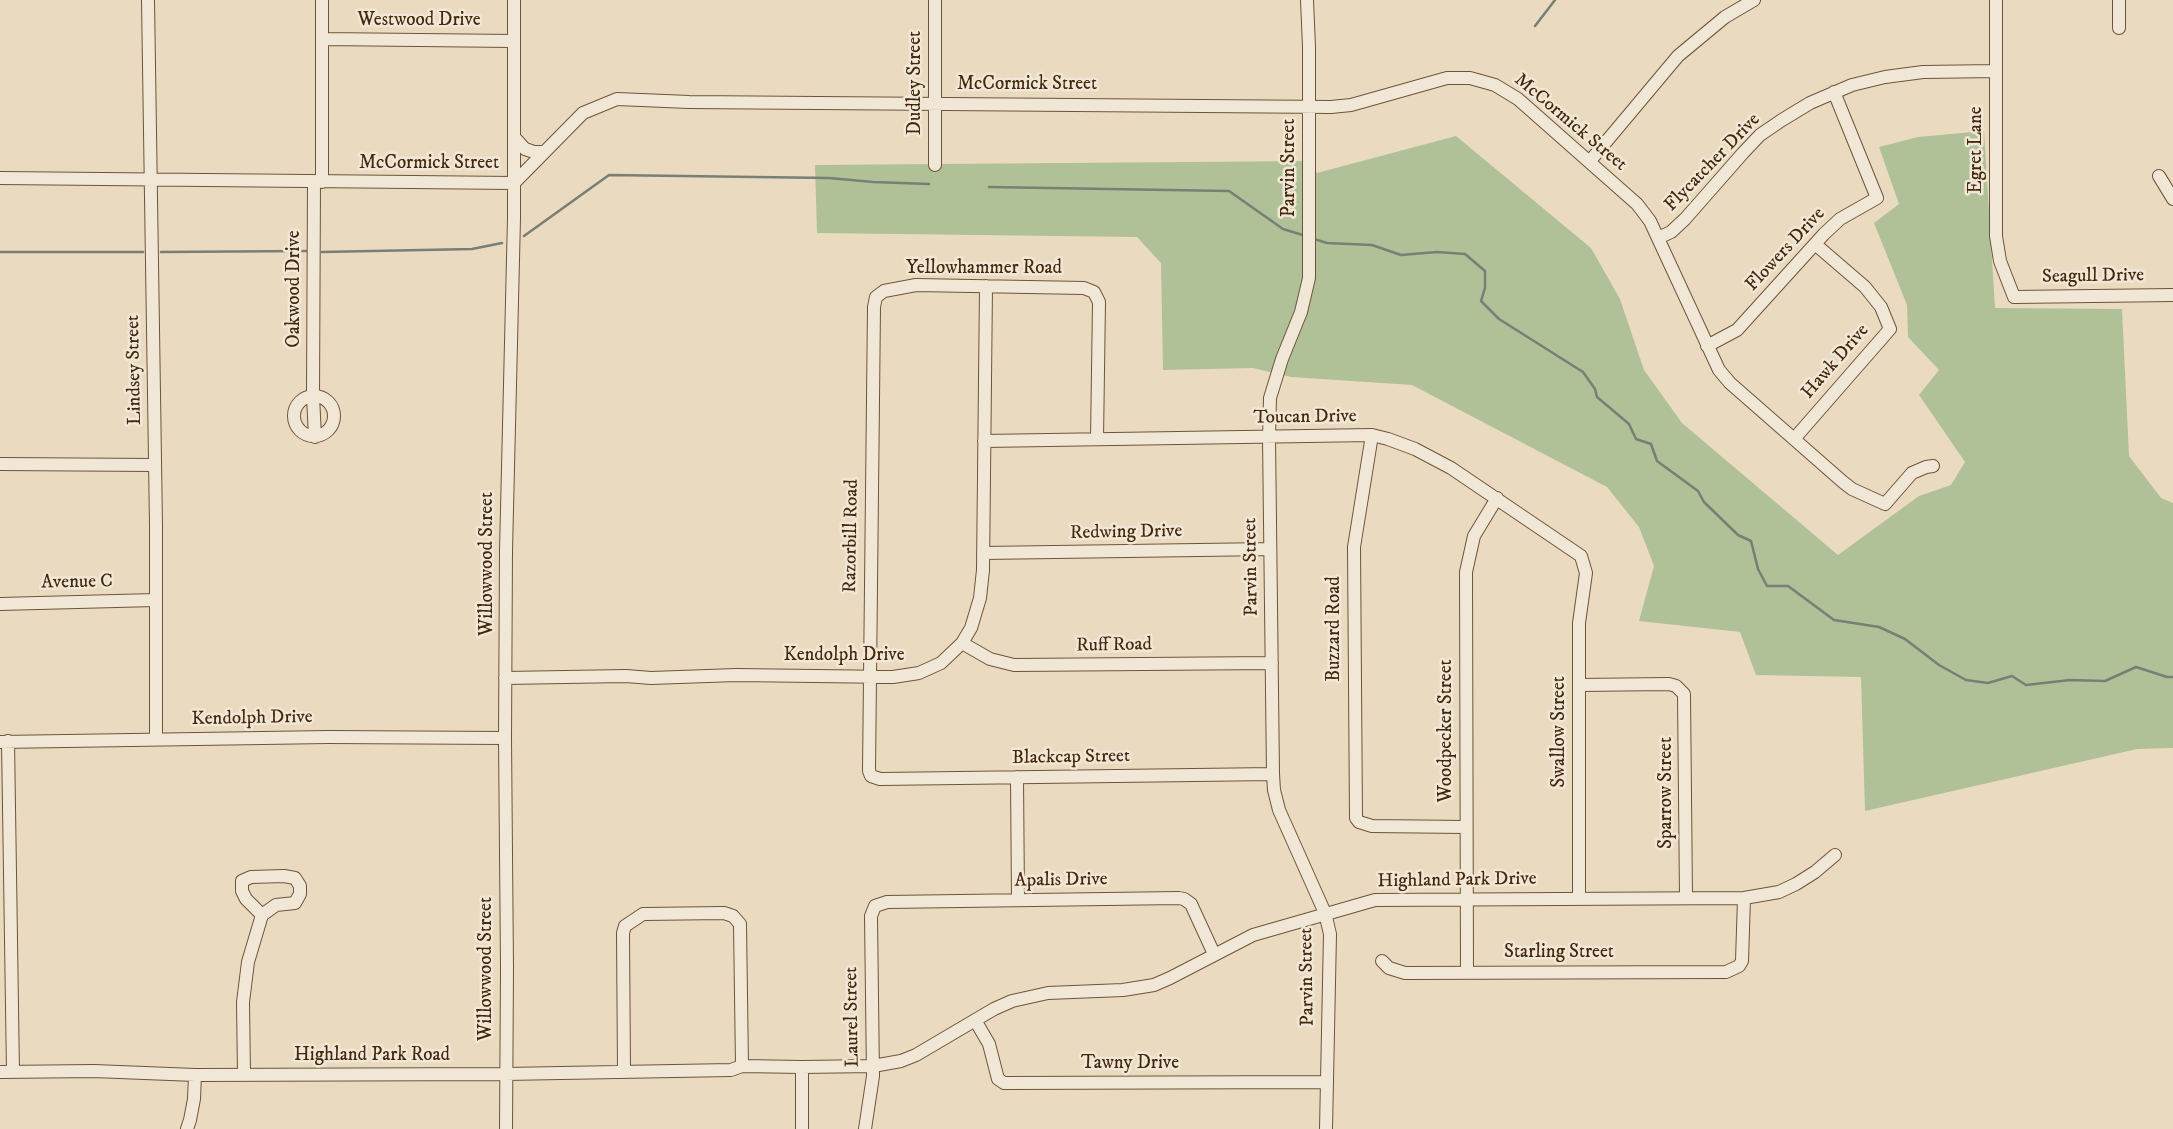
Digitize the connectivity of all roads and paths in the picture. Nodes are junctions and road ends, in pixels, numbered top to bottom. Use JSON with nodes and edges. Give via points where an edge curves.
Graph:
{"nodes":[{"id":1,"x":148,"y":0,"type":"edge"},
{"id":2,"x":322,"y":0,"type":"edge"},
{"id":3,"x":514,"y":0,"type":"edge"},
{"id":4,"x":935,"y":0,"type":"edge"},
{"id":5,"x":1307,"y":0,"type":"edge"},
{"id":6,"x":1754,"y":0,"type":"edge"},
{"id":7,"x":1996,"y":0,"type":"edge"},
{"id":8,"x":2118,"y":0,"type":"edge"},
{"id":9,"x":2119,"y":28,"type":"dead end"},
{"id":10,"x":323,"y":39,"type":"junction"},
{"id":11,"x":514,"y":40,"type":"junction"},
{"id":12,"x":1996,"y":71,"type":"junction"},
{"id":13,"x":1834,"y":92,"type":"junction"},
{"id":14,"x":935,"y":103,"type":"junction"},
{"id":15,"x":1308,"y":106,"type":"junction"},
{"id":16,"x":514,"y":137,"type":"junction"},
{"id":17,"x":544,"y":152,"type":"junction"},
{"id":18,"x":1590,"y":161,"type":"junction"},
{"id":19,"x":935,"y":165,"type":"dead end"},
{"id":20,"x":2159,"y":176,"type":"dead end"},
{"id":21,"x":0,"y":178,"type":"edge"},
{"id":22,"x":151,"y":180,"type":"junction"},
{"id":23,"x":318,"y":182,"type":"junction"},
{"id":24,"x":514,"y":183,"type":"junction"},
{"id":25,"x":2173,"y":199,"type":"edge"},
{"id":26,"x":1658,"y":238,"type":"junction"},
{"id":27,"x":1815,"y":244,"type":"junction"},
{"id":28,"x":986,"y":286,"type":"junction"},
{"id":29,"x":2173,"y":295,"type":"edge"},
{"id":30,"x":876,"y":297,"type":"joint"},
{"id":31,"x":2014,"y":297,"type":"joint"},
{"id":32,"x":1707,"y":346,"type":"junction"},
{"id":33,"x":313,"y":396,"type":"junction"},
{"id":34,"x":1372,"y":435,"type":"junction"},
{"id":35,"x":315,"y":437,"type":"junction"},
{"id":36,"x":1269,"y":438,"type":"junction"},
{"id":37,"x":1794,"y":438,"type":"junction"},
{"id":38,"x":1098,"y":439,"type":"junction"},
{"id":39,"x":984,"y":440,"type":"junction"},
{"id":40,"x":0,"y":464,"type":"edge"},
{"id":41,"x":154,"y":466,"type":"junction"},
{"id":42,"x":1933,"y":466,"type":"dead end"},
{"id":43,"x":1497,"y":498,"type":"junction"},
{"id":44,"x":1270,"y":549,"type":"junction"},
{"id":45,"x":983,"y":553,"type":"junction"},
{"id":46,"x":1585,"y":566,"type":"joint"},
{"id":47,"x":156,"y":600,"type":"junction"},
{"id":48,"x":0,"y":604,"type":"edge"},
{"id":49,"x":962,"y":643,"type":"junction"},
{"id":50,"x":1272,"y":663,"type":"junction"},
{"id":51,"x":869,"y":676,"type":"junction"},
{"id":52,"x":505,"y":678,"type":"junction"},
{"id":53,"x":1579,"y":685,"type":"junction"},
{"id":54,"x":505,"y":738,"type":"junction"},
{"id":55,"x":156,"y":739,"type":"junction"},
{"id":56,"x":4,"y":742,"type":"edge"},
{"id":57,"x":1273,"y":774,"type":"junction"},
{"id":58,"x":871,"y":776,"type":"joint"},
{"id":59,"x":1017,"y":777,"type":"junction"},
{"id":60,"x":1466,"y":827,"type":"junction"},
{"id":61,"x":1835,"y":855,"type":"dead end"},
{"id":62,"x":1466,"y":898,"type":"junction"},
{"id":63,"x":1579,"y":898,"type":"junction"},
{"id":64,"x":1686,"y":898,"type":"junction"},
{"id":65,"x":1744,"y":898,"type":"junction"},
{"id":66,"x":1018,"y":900,"type":"junction"},
{"id":67,"x":875,"y":906,"type":"joint"},
{"id":68,"x":1325,"y":913,"type":"junction"},
{"id":69,"x":262,"y":915,"type":"junction"},
{"id":70,"x":1214,"y":954,"type":"junction"},
{"id":71,"x":1382,"y":961,"type":"dead end"},
{"id":72,"x":1466,"y":972,"type":"junction"},
{"id":73,"x":975,"y":1020,"type":"junction"},
{"id":74,"x":742,"y":1066,"type":"junction"},
{"id":75,"x":802,"y":1066,"type":"junction"},
{"id":76,"x":873,"y":1066,"type":"junction"},
{"id":77,"x":624,"y":1071,"type":"junction"},
{"id":78,"x":6,"y":1072,"type":"edge"},
{"id":79,"x":505,"y":1074,"type":"junction"},
{"id":80,"x":194,"y":1075,"type":"junction"},
{"id":81,"x":244,"y":1075,"type":"junction"},
{"id":82,"x":1327,"y":1082,"type":"junction"},
{"id":83,"x":187,"y":1129,"type":"edge"},
{"id":84,"x":506,"y":1129,"type":"edge"},
{"id":85,"x":802,"y":1129,"type":"edge"},
{"id":86,"x":865,"y":1129,"type":"edge"},
{"id":87,"x":1326,"y":1129,"type":"edge"}],
"edges":[{"from":1,"to":22,"type":"street","name":"Lindsey Street"},
{"from":2,"to":10,"type":"street","name":"Oakwood Drive"},
{"from":3,"to":11,"type":"street","name":"Willowwood Street"},
{"from":4,"to":14,"type":"street","name":"Dudley Street"},
{"from":5,"to":15,"type":"street","name":"Parvin Street"},
{"from":6,"to":18,"type":"street","via":[[1725,18],[1678,56]]},
{"from":7,"to":12,"type":"street","name":"Egret Lane"},
{"from":8,"to":9,"type":"street"},
{"from":10,"to":11,"type":"street","name":"Westwood Drive"},
{"from":10,"to":23,"type":"street","name":"Oakwood Drive"},
{"from":11,"to":16,"type":"street","name":"Willowwood Street"},
{"from":12,"to":13,"type":"street","name":"Flycatcher Drive","via":[[1907,74],[1869,80]]},
{"from":12,"to":31,"type":"street","name":"Egret Lane","via":[[1996,236],[2000,261]]},
{"from":13,"to":26,"type":"street","name":"Flycatcher Drive","via":[[1795,111],[1760,135],[1685,219],[1671,232]]},
{"from":13,"to":27,"type":"street","name":"Flowers Drive","via":[[1877,198],[1840,219]]},
{"from":14,"to":15,"type":"street","name":"McCormick Street"},
{"from":14,"to":17,"type":"street","name":"McCormick Street","via":[[617,99],[583,113]]},
{"from":14,"to":19,"type":"street","name":"Dudley Street"},
{"from":15,"to":18,"type":"street","name":"McCormick Street","via":[[1351,105],[1448,78],[1476,79],[1518,99]]},
{"from":15,"to":36,"type":"street","name":"Parvin Street","via":[[1309,278],[1301,312],[1270,398]]},
{"from":16,"to":17,"type":"street","via":[[525,149]]},
{"from":16,"to":24,"type":"street","name":"Willowwood Street"},
{"from":17,"to":24,"type":"street","name":"McCormick Street"},
{"from":18,"to":26,"type":"street","name":"McCormick Street","via":[[1637,204]]},
{"from":20,"to":25,"type":"street"},
{"from":21,"to":22,"type":"street","name":"McCormick Street"},
{"from":22,"to":23,"type":"street","name":"McCormick Street"},
{"from":22,"to":41,"type":"street","name":"Lindsey Street"},
{"from":23,"to":24,"type":"street","name":"McCormick Street"},
{"from":23,"to":33,"type":"street","name":"Oakwood Drive"},
{"from":24,"to":52,"type":"street","name":"Willowwood Street"},
{"from":26,"to":32,"type":"street","name":"McCormick Street"},
{"from":27,"to":32,"type":"street","name":"Flowers Drive","via":[[1737,330]]},
{"from":27,"to":37,"type":"street","name":"Hawk Drive","via":[[1865,287],[1880,307],[1890,329]]},
{"from":28,"to":30,"type":"street","name":"Yellowhammer Road","via":[[916,285],[884,291]]},
{"from":28,"to":38,"type":"street","name":"Yellowhammer Road","via":[[1084,288],[1094,292],[1099,302]]},
{"from":28,"to":39,"type":"street","name":"Kendolph Drive"},
{"from":29,"to":31,"type":"street","name":"Seagull Drive"},
{"from":30,"to":51,"type":"street","name":"Razorbill Road"},
{"from":32,"to":37,"type":"street","name":"McCormick Street","via":[[1725,378]]},
{"from":33,"to":35,"type":"street","name":"Oakwood Drive"},
{"from":33,"to":35,"type":"street","via":[[329,403],[334,414],[331,427]]},
{"from":33,"to":35,"type":"street","via":[[299,403],[293,416],[303,434]]},
{"from":34,"to":36,"type":"street","name":"Toucan Drive"},
{"from":34,"to":43,"type":"street","name":"Toucan Drive","via":[[1415,449]]},
{"from":34,"to":60,"type":"street","name":"Buzzard Road","via":[[1356,525],[1353,569],[1355,812],[1360,822],[1372,826]]},
{"from":36,"to":38,"type":"street","name":"Toucan Drive"},
{"from":36,"to":44,"type":"street","name":"Parvin Street"},
{"from":37,"to":42,"type":"street","name":"McCormick Street","via":[[1852,489],[1884,504],[1912,473]]},
{"from":38,"to":39,"type":"street","name":"Toucan Drive"},
{"from":39,"to":45,"type":"street","name":"Kendolph Drive"},
{"from":40,"to":41,"type":"street"},
{"from":41,"to":47,"type":"street","name":"Lindsey Street"},
{"from":43,"to":46,"type":"street","name":"Toucan Drive","via":[[1581,556]]},
{"from":43,"to":60,"type":"street","name":"Woodpecker Street","via":[[1474,536],[1466,572]]},
{"from":44,"to":45,"type":"street","name":"Redwing Drive"},
{"from":44,"to":50,"type":"street","name":"Parvin Street"},
{"from":45,"to":49,"type":"street","name":"Kendolph Drive","via":[[979,604]]},
{"from":46,"to":53,"type":"street","name":"Swallow Street","via":[[1579,623]]},
{"from":47,"to":48,"type":"street","name":"Avenue C"},
{"from":47,"to":55,"type":"street","name":"Lindsey Street"},
{"from":49,"to":50,"type":"street","name":"Ruff Road","via":[[990,659],[1014,665]]},
{"from":49,"to":51,"type":"street","name":"Kendolph Drive","via":[[941,663],[919,673]]},
{"from":50,"to":57,"type":"street","name":"Parvin Street"},
{"from":51,"to":52,"type":"street","name":"Kendolph Drive"},
{"from":51,"to":58,"type":"street","name":"Razorbill Road","via":[[868,766]]},
{"from":52,"to":54,"type":"street","name":"Willowwood Street"},
{"from":53,"to":63,"type":"street","name":"Swallow Street"},
{"from":53,"to":64,"type":"street","name":"Sparrow Street","via":[[1669,684],[1680,689],[1685,700]]},
{"from":54,"to":55,"type":"street","name":"Kendolph Drive"},
{"from":54,"to":79,"type":"street","name":"Willowwood Street"},
{"from":55,"to":56,"type":"street","name":"Kendolph Drive"},
{"from":56,"to":78,"type":"street"},
{"from":57,"to":59,"type":"street","name":"Blackcap Street"},
{"from":57,"to":68,"type":"street","name":"Parvin Street","via":[[1279,810]]},
{"from":58,"to":59,"type":"street","name":"Blackcap Street","via":[[880,779]]},
{"from":59,"to":66,"type":"street"},
{"from":60,"to":62,"type":"street","name":"Woodpecker Street"},
{"from":61,"to":65,"type":"street","name":"Highland Park Drive","via":[[1796,884],[1779,892]]},
{"from":62,"to":63,"type":"street","name":"Highland Park Drive"},
{"from":62,"to":68,"type":"street","name":"Highland Park Drive","via":[[1375,900]]},
{"from":62,"to":72,"type":"street","name":"Woodpecker Street"},
{"from":63,"to":64,"type":"street","name":"Highland Park Drive"},
{"from":64,"to":65,"type":"street","name":"Highland Park Drive"},
{"from":65,"to":72,"type":"street","name":"Starling Street","via":[[1744,953],[1739,966],[1726,972]]},
{"from":66,"to":67,"type":"street","name":"Apalis Drive","via":[[887,902]]},
{"from":66,"to":70,"type":"street","name":"Apalis Drive","via":[[1184,899],[1193,908]]},
{"from":67,"to":76,"type":"street","name":"Laurel Street","via":[[871,916]]},
{"from":68,"to":70,"type":"street","name":"Highland Park Drive","via":[[1253,934]]},
{"from":68,"to":82,"type":"street","name":"Parvin Street","via":[[1330,934]]},
{"from":69,"to":69,"type":"street","via":[[246,898],[242,880],[251,877],[295,878],[300,886],[295,903],[276,905]]},
{"from":69,"to":81,"type":"street","via":[[248,962],[243,1002]]},
{"from":70,"to":73,"type":"street","name":"Highland Park Drive","via":[[1154,985],[1029,996]]},
{"from":71,"to":72,"type":"street","name":"Starling Street","via":[[1389,968],[1405,972]]},
{"from":73,"to":76,"type":"street","name":"Highland Park Drive","via":[[916,1055],[888,1065]]},
{"from":73,"to":82,"type":"street","name":"Tawny Drive","via":[[989,1044],[998,1079],[1004,1083]]},
{"from":74,"to":75,"type":"street","name":"Highland Park Road"},
{"from":74,"to":77,"type":"street","name":"Highland Park Road","via":[[731,1070]]},
{"from":74,"to":77,"type":"street","via":[[740,924],[733,916],[724,913],[643,914],[624,926],[623,933]]},
{"from":75,"to":76,"type":"street","name":"Highland Park Drive"},
{"from":75,"to":85,"type":"street"},
{"from":76,"to":86,"type":"street","name":"Laurel Street"},
{"from":77,"to":79,"type":"street","name":"Highland Park Road"},
{"from":78,"to":80,"type":"street","name":"Highland Park Road"},
{"from":79,"to":81,"type":"street","name":"Highland Park Road"},
{"from":79,"to":84,"type":"street","name":"Willowwood Street"},
{"from":80,"to":81,"type":"street","name":"Highland Park Road"},
{"from":80,"to":83,"type":"street"},
{"from":82,"to":87,"type":"street","name":"Parvin Street"}]}
